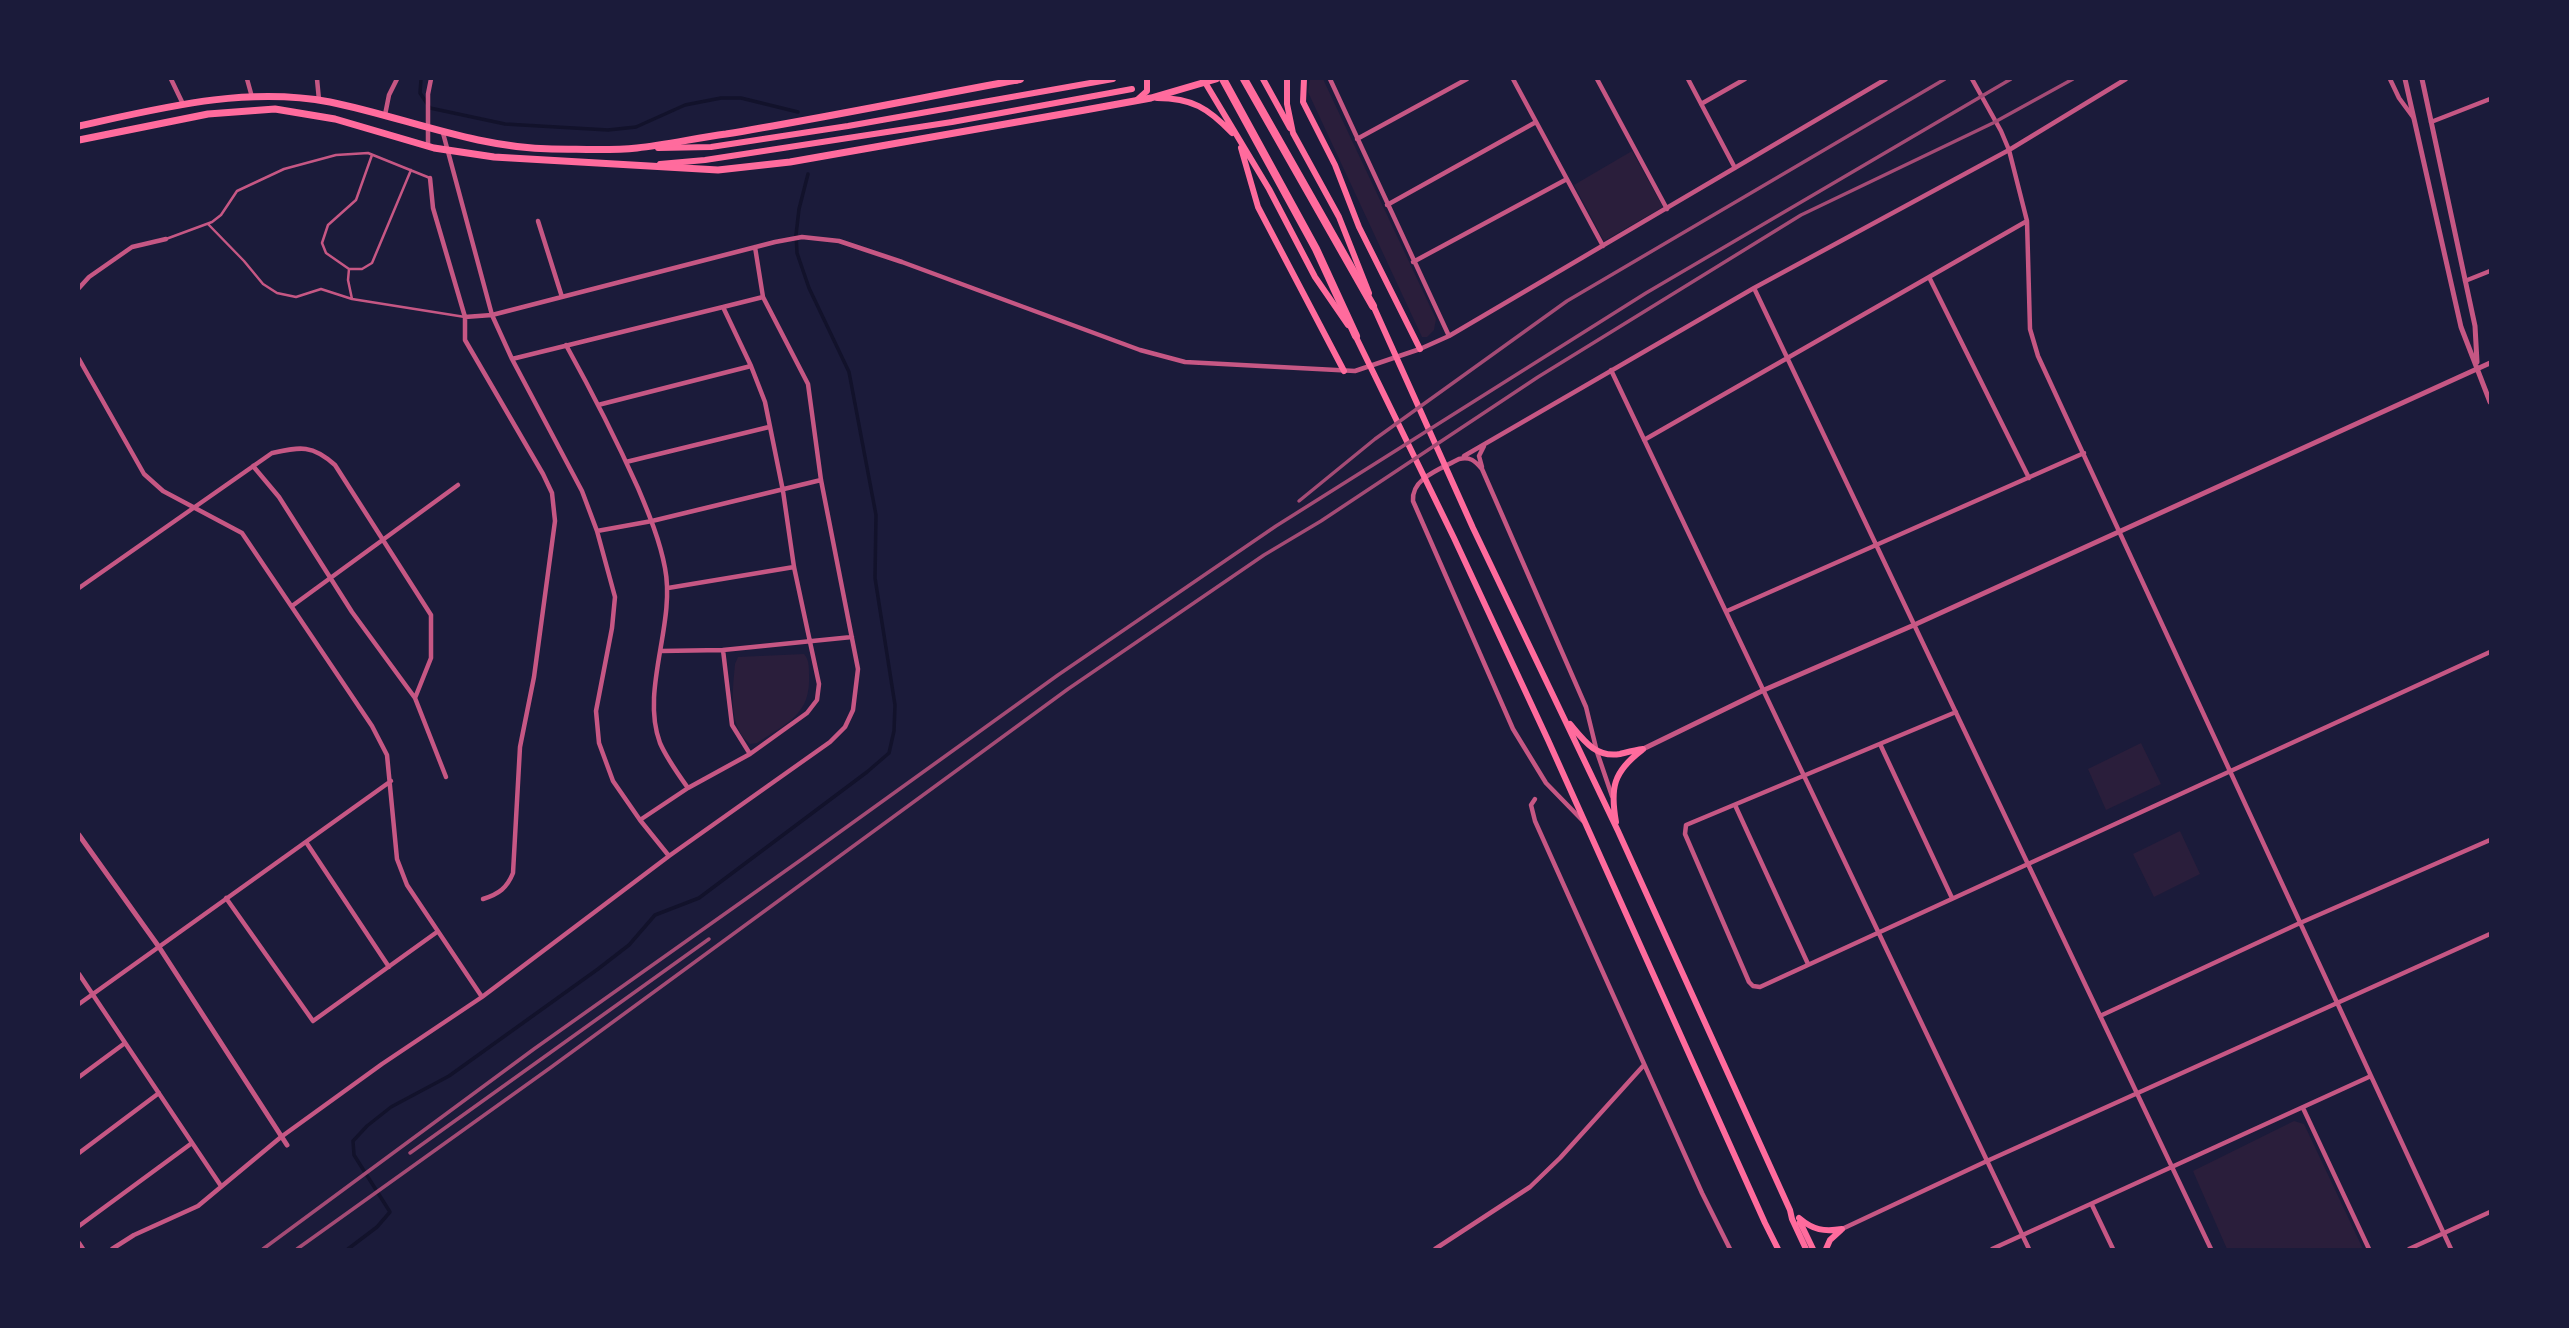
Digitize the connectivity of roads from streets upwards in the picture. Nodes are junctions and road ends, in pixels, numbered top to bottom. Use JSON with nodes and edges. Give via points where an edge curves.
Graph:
{"nodes":[{"id":1,"x":171,"y":79,"type":"edge"},
{"id":2,"x":247,"y":79,"type":"edge"},
{"id":3,"x":317,"y":79,"type":"edge"},
{"id":4,"x":397,"y":79,"type":"edge"},
{"id":5,"x":431,"y":79,"type":"edge"},
{"id":6,"x":1018,"y":79,"type":"edge"},
{"id":7,"x":1113,"y":79,"type":"edge"},
{"id":8,"x":1147,"y":79,"type":"edge"},
{"id":9,"x":1216,"y":79,"type":"edge"},
{"id":10,"x":1223,"y":79,"type":"edge"},
{"id":11,"x":1244,"y":79,"type":"edge"},
{"id":12,"x":1263,"y":79,"type":"edge"},
{"id":13,"x":1287,"y":79,"type":"edge"},
{"id":14,"x":1304,"y":79,"type":"edge"},
{"id":15,"x":1330,"y":79,"type":"edge"},
{"id":16,"x":1467,"y":79,"type":"edge"},
{"id":17,"x":1513,"y":79,"type":"edge"},
{"id":18,"x":1597,"y":79,"type":"edge"},
{"id":19,"x":1688,"y":79,"type":"edge"},
{"id":20,"x":1745,"y":79,"type":"edge"},
{"id":21,"x":1886,"y":79,"type":"edge"},
{"id":22,"x":1972,"y":79,"type":"edge"},
{"id":23,"x":2126,"y":79,"type":"edge"},
{"id":24,"x":2390,"y":79,"type":"edge"},
{"id":25,"x":2405,"y":79,"type":"edge"},
{"id":26,"x":2421,"y":79,"type":"edge"},
{"id":27,"x":1204,"y":81,"type":"edge"},
{"id":28,"x":1132,"y":89,"type":"dead end"},
{"id":29,"x":252,"y":97,"type":"junction"},
{"id":30,"x":1151,"y":98,"type":"junction"},
{"id":31,"x":2490,"y":99,"type":"edge"},
{"id":32,"x":319,"y":100,"type":"junction"},
{"id":33,"x":1135,"y":101,"type":"junction"},
{"id":34,"x":183,"y":104,"type":"junction"},
{"id":35,"x":1701,"y":104,"type":"junction"},
{"id":36,"x":385,"y":115,"type":"junction"},
{"id":37,"x":2414,"y":118,"type":"junction"},
{"id":38,"x":1536,"y":122,"type":"junction"},
{"id":39,"x":2431,"y":122,"type":"junction"},
{"id":40,"x":79,"y":126,"type":"edge"},
{"id":41,"x":427,"y":128,"type":"junction"},
{"id":42,"x":443,"y":133,"type":"junction"},
{"id":43,"x":1293,"y":133,"type":"junction"},
{"id":44,"x":1239,"y":139,"type":"junction"},
{"id":45,"x":1357,"y":139,"type":"junction"},
{"id":46,"x":79,"y":140,"type":"edge"},
{"id":47,"x":428,"y":146,"type":"junction"},
{"id":48,"x":636,"y":148,"type":"junction"},
{"id":49,"x":2009,"y":150,"type":"junction"},
{"id":50,"x":447,"y":151,"type":"junction"},
{"id":51,"x":647,"y":165,"type":"junction"},
{"id":52,"x":1735,"y":168,"type":"junction"},
{"id":53,"x":430,"y":178,"type":"road end"},
{"id":54,"x":1567,"y":179,"type":"junction"},
{"id":55,"x":1387,"y":205,"type":"junction"},
{"id":56,"x":1667,"y":209,"type":"junction"},
{"id":57,"x":538,"y":221,"type":"dead end"},
{"id":58,"x":2027,"y":221,"type":"junction"},
{"id":59,"x":166,"y":239,"type":"road end"},
{"id":60,"x":1603,"y":246,"type":"junction"},
{"id":61,"x":755,"y":247,"type":"junction"},
{"id":62,"x":1413,"y":262,"type":"junction"},
{"id":63,"x":2490,"y":271,"type":"edge"},
{"id":64,"x":1929,"y":277,"type":"junction"},
{"id":65,"x":2465,"y":281,"type":"junction"},
{"id":66,"x":79,"y":288,"type":"edge"},
{"id":67,"x":1754,"y":288,"type":"junction"},
{"id":68,"x":562,"y":297,"type":"junction"},
{"id":69,"x":763,"y":297,"type":"junction"},
{"id":70,"x":1373,"y":306,"type":"junction"},
{"id":71,"x":723,"y":307,"type":"junction"},
{"id":72,"x":492,"y":315,"type":"junction"},
{"id":73,"x":465,"y":317,"type":"junction"},
{"id":74,"x":1449,"y":335,"type":"junction"},
{"id":75,"x":1356,"y":336,"type":"junction"},
{"id":76,"x":566,"y":345,"type":"junction"},
{"id":77,"x":1420,"y":349,"type":"junction"},
{"id":78,"x":79,"y":359,"type":"edge"},
{"id":79,"x":512,"y":359,"type":"junction"},
{"id":80,"x":1787,"y":359,"type":"junction"},
{"id":81,"x":2490,"y":363,"type":"edge"},
{"id":82,"x":751,"y":366,"type":"junction"},
{"id":83,"x":2477,"y":368,"type":"junction"},
{"id":84,"x":1611,"y":370,"type":"junction"},
{"id":85,"x":1344,"y":371,"type":"junction"},
{"id":86,"x":2490,"y":402,"type":"edge"},
{"id":87,"x":598,"y":405,"type":"junction"},
{"id":88,"x":769,"y":427,"type":"junction"},
{"id":89,"x":1644,"y":440,"type":"junction"},
{"id":90,"x":1487,"y":442,"type":"junction"},
{"id":91,"x":2084,"y":453,"type":"junction"},
{"id":92,"x":1459,"y":459,"type":"junction"},
{"id":93,"x":626,"y":462,"type":"junction"},
{"id":94,"x":253,"y":466,"type":"junction"},
{"id":95,"x":1482,"y":469,"type":"junction"},
{"id":96,"x":2029,"y":478,"type":"junction"},
{"id":97,"x":821,"y":480,"type":"junction"},
{"id":98,"x":458,"y":485,"type":"dead end"},
{"id":99,"x":783,"y":491,"type":"junction"},
{"id":100,"x":195,"y":506,"type":"junction"},
{"id":101,"x":652,"y":521,"type":"junction"},
{"id":102,"x":597,"y":531,"type":"junction"},
{"id":103,"x":2118,"y":531,"type":"junction"},
{"id":104,"x":382,"y":540,"type":"junction"},
{"id":105,"x":1876,"y":545,"type":"junction"},
{"id":106,"x":794,"y":567,"type":"junction"},
{"id":107,"x":331,"y":578,"type":"junction"},
{"id":108,"x":79,"y":588,"type":"edge"},
{"id":109,"x":668,"y":589,"type":"junction"},
{"id":110,"x":292,"y":606,"type":"junction"},
{"id":111,"x":1727,"y":611,"type":"junction"},
{"id":112,"x":1914,"y":625,"type":"junction"},
{"id":113,"x":852,"y":637,"type":"junction"},
{"id":114,"x":808,"y":642,"type":"junction"},
{"id":115,"x":723,"y":650,"type":"junction"},
{"id":116,"x":661,"y":651,"type":"junction"},
{"id":117,"x":2490,"y":653,"type":"edge"},
{"id":118,"x":1764,"y":690,"type":"junction"},
{"id":119,"x":415,"y":698,"type":"junction"},
{"id":120,"x":1956,"y":712,"type":"junction"},
{"id":121,"x":1564,"y":718,"type":"junction"},
{"id":122,"x":1880,"y":744,"type":"junction"},
{"id":123,"x":1643,"y":749,"type":"junction"},
{"id":124,"x":1597,"y":752,"type":"junction"},
{"id":125,"x":750,"y":754,"type":"junction"},
{"id":126,"x":2229,"y":771,"type":"junction"},
{"id":127,"x":1804,"y":776,"type":"junction"},
{"id":128,"x":446,"y":777,"type":"dead end"},
{"id":129,"x":391,"y":781,"type":"junction"},
{"id":130,"x":688,"y":788,"type":"junction"},
{"id":131,"x":1612,"y":797,"type":"junction"},
{"id":132,"x":1535,"y":799,"type":"dead end"},
{"id":133,"x":1735,"y":805,"type":"junction"},
{"id":134,"x":640,"y":820,"type":"junction"},
{"id":135,"x":1583,"y":821,"type":"junction"},
{"id":136,"x":1618,"y":831,"type":"junction"},
{"id":137,"x":79,"y":835,"type":"edge"},
{"id":138,"x":2490,"y":840,"type":"edge"},
{"id":139,"x":306,"y":842,"type":"junction"},
{"id":140,"x":669,"y":856,"type":"junction"},
{"id":141,"x":2027,"y":863,"type":"junction"},
{"id":142,"x":226,"y":898,"type":"junction"},
{"id":143,"x":1952,"y":898,"type":"junction"},
{"id":144,"x":483,"y":899,"type":"dead end"},
{"id":145,"x":2300,"y":923,"type":"junction"},
{"id":146,"x":1878,"y":930,"type":"junction"},
{"id":147,"x":437,"y":932,"type":"junction"},
{"id":148,"x":2490,"y":934,"type":"edge"},
{"id":149,"x":159,"y":947,"type":"junction"},
{"id":150,"x":1808,"y":964,"type":"junction"},
{"id":151,"x":389,"y":967,"type":"junction"},
{"id":152,"x":79,"y":974,"type":"edge"},
{"id":153,"x":92,"y":994,"type":"junction"},
{"id":154,"x":482,"y":997,"type":"junction"},
{"id":155,"x":2337,"y":1003,"type":"junction"},
{"id":156,"x":79,"y":1004,"type":"edge"},
{"id":157,"x":2101,"y":1016,"type":"junction"},
{"id":158,"x":125,"y":1043,"type":"junction"},
{"id":159,"x":1644,"y":1065,"type":"junction"},
{"id":160,"x":2371,"y":1076,"type":"junction"},
{"id":161,"x":79,"y":1077,"type":"edge"},
{"id":162,"x":159,"y":1093,"type":"junction"},
{"id":163,"x":2137,"y":1094,"type":"junction"},
{"id":164,"x":2303,"y":1108,"type":"junction"},
{"id":165,"x":281,"y":1137,"type":"junction"},
{"id":166,"x":192,"y":1143,"type":"junction"},
{"id":167,"x":287,"y":1146,"type":"dead end"},
{"id":168,"x":79,"y":1153,"type":"edge"},
{"id":169,"x":1987,"y":1161,"type":"junction"},
{"id":170,"x":2172,"y":1167,"type":"junction"},
{"id":171,"x":221,"y":1186,"type":"junction"},
{"id":172,"x":2092,"y":1205,"type":"junction"},
{"id":173,"x":1790,"y":1210,"type":"junction"},
{"id":174,"x":2490,"y":1212,"type":"edge"},
{"id":175,"x":1798,"y":1218,"type":"junction"},
{"id":176,"x":79,"y":1226,"type":"edge"},
{"id":177,"x":1842,"y":1229,"type":"junction"},
{"id":178,"x":2444,"y":1233,"type":"junction"},
{"id":179,"x":2023,"y":1236,"type":"junction"},
{"id":180,"x":79,"y":1243,"type":"edge"},
{"id":181,"x":83,"y":1249,"type":"edge"},
{"id":182,"x":112,"y":1249,"type":"edge"},
{"id":183,"x":1434,"y":1249,"type":"edge"},
{"id":184,"x":1730,"y":1249,"type":"edge"},
{"id":185,"x":1776,"y":1249,"type":"edge"},
{"id":186,"x":1806,"y":1249,"type":"edge"},
{"id":187,"x":1813,"y":1249,"type":"edge"},
{"id":188,"x":1826,"y":1249,"type":"edge"},
{"id":189,"x":1993,"y":1249,"type":"edge"},
{"id":190,"x":2029,"y":1249,"type":"edge"},
{"id":191,"x":2113,"y":1249,"type":"edge"},
{"id":192,"x":2211,"y":1249,"type":"edge"},
{"id":193,"x":2369,"y":1249,"type":"edge"},
{"id":194,"x":2409,"y":1249,"type":"edge"},
{"id":195,"x":2451,"y":1249,"type":"edge"}],
"edges":[{"from":1,"to":34,"type":"street"},
{"from":2,"to":29,"type":"street"},
{"from":3,"to":32,"type":"street"},
{"from":4,"to":36,"type":"street"},
{"from":5,"to":41,"type":"street"},
{"from":6,"to":48,"type":"main road"},
{"from":7,"to":48,"type":"main road","via":[[711,148]]},
{"from":8,"to":33,"type":"main road","via":[[1147,91]]},
{"from":9,"to":27,"type":"main road"},
{"from":10,"to":75,"type":"highway","via":[[1317,249]]},
{"from":11,"to":70,"type":"highway"},
{"from":12,"to":43,"type":"main road"},
{"from":13,"to":43,"type":"main road"},
{"from":14,"to":77,"type":"main road","via":[[1303,102]]},
{"from":15,"to":45,"type":"street"},
{"from":16,"to":45,"type":"street"},
{"from":17,"to":38,"type":"street"},
{"from":18,"to":56,"type":"street"},
{"from":19,"to":35,"type":"street"},
{"from":20,"to":35,"type":"street"},
{"from":21,"to":52,"type":"street"},
{"from":22,"to":49,"type":"street"},
{"from":23,"to":49,"type":"street"},
{"from":24,"to":37,"type":"street"},
{"from":25,"to":37,"type":"street"},
{"from":26,"to":39,"type":"street"},
{"from":27,"to":30,"type":"main road"},
{"from":27,"to":44,"type":"main road"},
{"from":28,"to":51,"type":"main road","via":[[912,128]]},
{"from":29,"to":32,"type":"main road"},
{"from":29,"to":34,"type":"main road"},
{"from":30,"to":33,"type":"main road"},
{"from":30,"to":44,"type":"main road","via":[[1192,102],[1217,117]]},
{"from":31,"to":39,"type":"street"},
{"from":32,"to":36,"type":"main road"},
{"from":33,"to":51,"type":"main road","via":[[789,162],[718,170]]},
{"from":34,"to":40,"type":"main road"},
{"from":35,"to":52,"type":"street"},
{"from":36,"to":41,"type":"main road"},
{"from":37,"to":83,"type":"street","via":[[2461,327]]},
{"from":38,"to":54,"type":"street"},
{"from":38,"to":55,"type":"street"},
{"from":39,"to":65,"type":"street"},
{"from":41,"to":42,"type":"main road"},
{"from":41,"to":47,"type":"street"},
{"from":42,"to":48,"type":"main road","via":[[549,149]]},
{"from":42,"to":50,"type":"street"},
{"from":43,"to":70,"type":"main road","via":[[1339,217]]},
{"from":44,"to":75,"type":"main road","via":[[1315,277]]},
{"from":44,"to":85,"type":"main road","via":[[1258,207]]},
{"from":45,"to":55,"type":"street"},
{"from":46,"to":47,"type":"main road","via":[[208,114],[275,109],[335,119]]},
{"from":47,"to":50,"type":"main road"},
{"from":49,"to":58,"type":"street"},
{"from":49,"to":67,"type":"street"},
{"from":50,"to":51,"type":"main road","via":[[506,159]]},
{"from":50,"to":72,"type":"street"},
{"from":52,"to":56,"type":"street"},
{"from":53,"to":73,"type":"street","via":[[433,208]]},
{"from":54,"to":60,"type":"street"},
{"from":54,"to":62,"type":"street"},
{"from":55,"to":62,"type":"street"},
{"from":56,"to":60,"type":"street"},
{"from":57,"to":68,"type":"street"},
{"from":58,"to":64,"type":"street"},
{"from":58,"to":91,"type":"street","via":[[2029,329]]},
{"from":59,"to":66,"type":"street","via":[[132,247]]},
{"from":60,"to":74,"type":"street"},
{"from":61,"to":68,"type":"street"},
{"from":61,"to":69,"type":"street"},
{"from":61,"to":85,"type":"street","via":[[802,237],[839,242],[1185,362]]},
{"from":62,"to":74,"type":"street"},
{"from":63,"to":65,"type":"street"},
{"from":64,"to":80,"type":"street"},
{"from":64,"to":96,"type":"street"},
{"from":65,"to":83,"type":"street","via":[[2475,326]]},
{"from":67,"to":80,"type":"street"},
{"from":67,"to":84,"type":"street"},
{"from":68,"to":72,"type":"street"},
{"from":69,"to":71,"type":"street"},
{"from":69,"to":97,"type":"street","via":[[808,384]]},
{"from":70,"to":121,"type":"main road"},
{"from":71,"to":76,"type":"street"},
{"from":71,"to":82,"type":"street"},
{"from":72,"to":73,"type":"street"},
{"from":72,"to":79,"type":"street"},
{"from":73,"to":144,"type":"street","via":[[468,349],[542,474],[555,506],[536,664],[520,747],[513,873],[508,885]]},
{"from":74,"to":77,"type":"street"},
{"from":75,"to":135,"type":"main road"},
{"from":76,"to":79,"type":"street"},
{"from":76,"to":87,"type":"street"},
{"from":77,"to":85,"type":"street"},
{"from":78,"to":100,"type":"street","via":[[144,474],[163,491]]},
{"from":79,"to":102,"type":"street","via":[[582,491]]},
{"from":80,"to":89,"type":"street"},
{"from":80,"to":105,"type":"street"},
{"from":81,"to":83,"type":"street"},
{"from":82,"to":87,"type":"street"},
{"from":82,"to":88,"type":"street"},
{"from":83,"to":86,"type":"street"},
{"from":83,"to":103,"type":"street"},
{"from":84,"to":89,"type":"street"},
{"from":84,"to":90,"type":"street"},
{"from":87,"to":93,"type":"street"},
{"from":88,"to":93,"type":"street"},
{"from":88,"to":99,"type":"street"},
{"from":89,"to":111,"type":"street"},
{"from":90,"to":92,"type":"street"},
{"from":90,"to":95,"type":"street","via":[[1479,457]]},
{"from":91,"to":96,"type":"street"},
{"from":91,"to":103,"type":"street"},
{"from":92,"to":95,"type":"street","via":[[1466,457]]},
{"from":92,"to":135,"type":"street","via":[[1417,484],[1413,501],[1513,729],[1546,783]]},
{"from":93,"to":101,"type":"street"},
{"from":94,"to":100,"type":"street"},
{"from":94,"to":104,"type":"street","via":[[272,453],[303,447],[320,452],[335,465]]},
{"from":94,"to":107,"type":"street","via":[[279,497]]},
{"from":95,"to":124,"type":"street","via":[[1586,707]]},
{"from":96,"to":105,"type":"street"},
{"from":97,"to":99,"type":"street"},
{"from":97,"to":113,"type":"street"},
{"from":98,"to":104,"type":"street"},
{"from":99,"to":101,"type":"street"},
{"from":99,"to":106,"type":"street"},
{"from":100,"to":108,"type":"street"},
{"from":100,"to":110,"type":"street","via":[[242,533]]},
{"from":101,"to":102,"type":"street"},
{"from":101,"to":109,"type":"street"},
{"from":102,"to":134,"type":"street","via":[[615,597],[596,711],[599,743],[613,781]]},
{"from":103,"to":112,"type":"street"},
{"from":103,"to":126,"type":"street"},
{"from":104,"to":107,"type":"street"},
{"from":104,"to":119,"type":"street","via":[[431,615],[431,658]]},
{"from":105,"to":111,"type":"street"},
{"from":105,"to":112,"type":"street"},
{"from":106,"to":109,"type":"street"},
{"from":106,"to":114,"type":"street"},
{"from":107,"to":110,"type":"street"},
{"from":107,"to":119,"type":"street"},
{"from":109,"to":116,"type":"street"},
{"from":110,"to":129,"type":"street","via":[[372,726],[387,755]]},
{"from":111,"to":118,"type":"street"},
{"from":112,"to":118,"type":"street"},
{"from":112,"to":120,"type":"street"},
{"from":113,"to":114,"type":"street"},
{"from":113,"to":140,"type":"street","via":[[858,690],[845,727]]},
{"from":114,"to":115,"type":"street"},
{"from":114,"to":125,"type":"street","via":[[819,684],[817,700],[807,713]]},
{"from":115,"to":116,"type":"street"},
{"from":115,"to":125,"type":"street","via":[[732,725]]},
{"from":116,"to":130,"type":"street","via":[[655,692],[660,741]]},
{"from":117,"to":126,"type":"street"},
{"from":118,"to":123,"type":"street"},
{"from":118,"to":127,"type":"street"},
{"from":119,"to":128,"type":"street"},
{"from":120,"to":122,"type":"street"},
{"from":120,"to":141,"type":"street"},
{"from":121,"to":124,"type":"main road"},
{"from":121,"to":136,"type":"main road"},
{"from":122,"to":127,"type":"street"},
{"from":122,"to":143,"type":"street"},
{"from":123,"to":124,"type":"main road"},
{"from":123,"to":131,"type":"main road","via":[[1622,768]]},
{"from":124,"to":131,"type":"street"},
{"from":125,"to":130,"type":"street"},
{"from":126,"to":141,"type":"street"},
{"from":126,"to":145,"type":"street"},
{"from":127,"to":133,"type":"street"},
{"from":127,"to":146,"type":"street"},
{"from":129,"to":139,"type":"street"},
{"from":129,"to":147,"type":"street","via":[[397,859]]},
{"from":130,"to":134,"type":"street"},
{"from":131,"to":136,"type":"main road"},
{"from":132,"to":159,"type":"street","via":[[1531,805],[1535,821]]},
{"from":133,"to":150,"type":"street"},
{"from":133,"to":150,"type":"street","via":[[1686,825],[1685,834],[1749,982],[1760,986]]},
{"from":134,"to":140,"type":"street"},
{"from":135,"to":185,"type":"main road"},
{"from":136,"to":173,"type":"main road"},
{"from":137,"to":149,"type":"street"},
{"from":138,"to":145,"type":"street"},
{"from":139,"to":142,"type":"street"},
{"from":139,"to":151,"type":"street"},
{"from":140,"to":154,"type":"street"},
{"from":141,"to":143,"type":"street"},
{"from":141,"to":157,"type":"street"},
{"from":142,"to":149,"type":"street"},
{"from":142,"to":151,"type":"street","via":[[313,1021]]},
{"from":143,"to":146,"type":"street"},
{"from":145,"to":155,"type":"street"},
{"from":145,"to":157,"type":"street"},
{"from":146,"to":150,"type":"street"},
{"from":146,"to":169,"type":"street"},
{"from":147,"to":151,"type":"street"},
{"from":147,"to":154,"type":"street"},
{"from":148,"to":155,"type":"street"},
{"from":149,"to":153,"type":"street"},
{"from":149,"to":165,"type":"street"},
{"from":152,"to":153,"type":"street"},
{"from":153,"to":156,"type":"street"},
{"from":153,"to":158,"type":"street"},
{"from":154,"to":165,"type":"street"},
{"from":155,"to":160,"type":"street"},
{"from":155,"to":163,"type":"street"},
{"from":157,"to":163,"type":"street"},
{"from":158,"to":161,"type":"street"},
{"from":158,"to":162,"type":"street"},
{"from":159,"to":183,"type":"street","via":[[1530,1187]]},
{"from":159,"to":184,"type":"street"},
{"from":160,"to":164,"type":"street"},
{"from":160,"to":178,"type":"street"},
{"from":162,"to":166,"type":"street"},
{"from":162,"to":168,"type":"street"},
{"from":163,"to":169,"type":"street"},
{"from":163,"to":170,"type":"street"},
{"from":164,"to":170,"type":"street"},
{"from":164,"to":193,"type":"street"},
{"from":165,"to":167,"type":"street"},
{"from":165,"to":171,"type":"street"},
{"from":166,"to":171,"type":"street"},
{"from":166,"to":176,"type":"street"},
{"from":169,"to":177,"type":"street"},
{"from":169,"to":179,"type":"street"},
{"from":170,"to":172,"type":"street"},
{"from":170,"to":192,"type":"street"},
{"from":171,"to":182,"type":"street","via":[[198,1206],[134,1234]]},
{"from":172,"to":179,"type":"street"},
{"from":172,"to":191,"type":"street"},
{"from":173,"to":175,"type":"main road"},
{"from":173,"to":186,"type":"main road"},
{"from":174,"to":178,"type":"street"},
{"from":175,"to":177,"type":"main road","via":[[1819,1231]]},
{"from":175,"to":187,"type":"main road"},
{"from":177,"to":188,"type":"main road"},
{"from":178,"to":194,"type":"street"},
{"from":178,"to":195,"type":"street"},
{"from":179,"to":189,"type":"street"},
{"from":179,"to":190,"type":"street"},
{"from":180,"to":181,"type":"street"}]}
